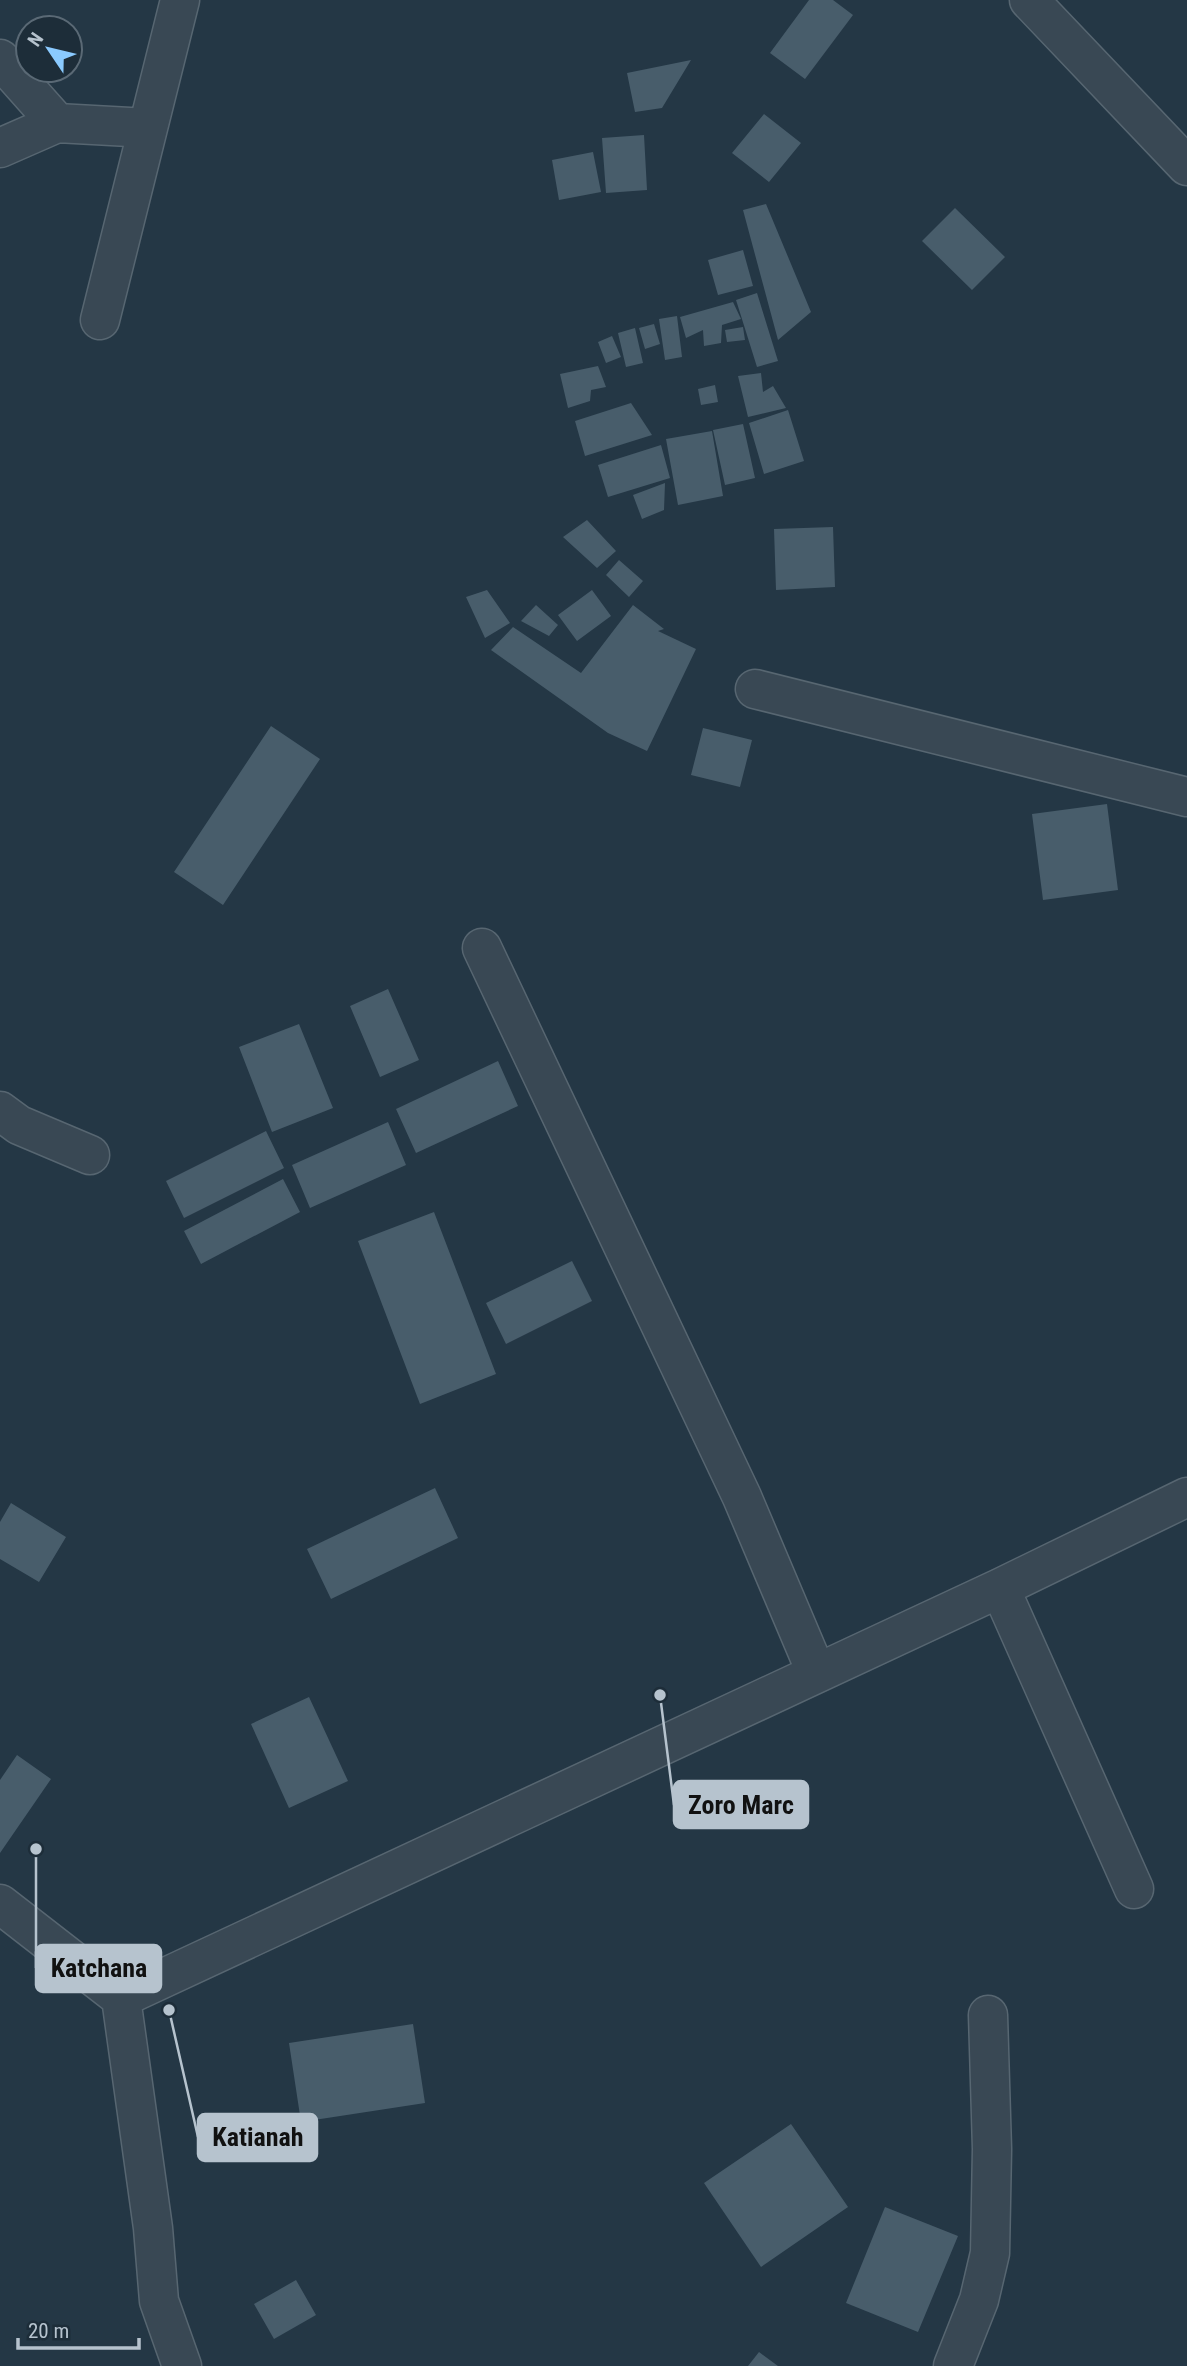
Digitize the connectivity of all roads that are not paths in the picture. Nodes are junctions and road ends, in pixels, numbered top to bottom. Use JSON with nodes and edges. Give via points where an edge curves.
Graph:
{"nodes":[{"id":1,"x":180,"y":0,"type":"edge"},
{"id":2,"x":1029,"y":0,"type":"edge"},
{"id":3,"x":0,"y":59,"type":"edge"},
{"id":4,"x":57,"y":123,"type":"junction"},
{"id":5,"x":148,"y":128,"type":"junction"},
{"id":6,"x":0,"y":148,"type":"edge"},
{"id":7,"x":1187,"y":166,"type":"edge"},
{"id":8,"x":100,"y":320,"type":"dead end"},
{"id":9,"x":755,"y":689,"type":"dead end"},
{"id":10,"x":1187,"y":797,"type":"edge"},
{"id":11,"x":482,"y":948,"type":"dead end"},
{"id":12,"x":0,"y":1111,"type":"edge"},
{"id":13,"x":90,"y":1156,"type":"dead end"},
{"id":14,"x":1187,"y":1497,"type":"edge"},
{"id":15,"x":1000,"y":1588,"type":"junction"},
{"id":16,"x":816,"y":1672,"type":"junction"},
{"id":17,"x":1134,"y":1889,"type":"dead end"},
{"id":18,"x":0,"y":1904,"type":"edge"},
{"id":19,"x":121,"y":1998,"type":"junction"},
{"id":20,"x":988,"y":2015,"type":"dead end"},
{"id":21,"x":182,"y":2366,"type":"edge"},
{"id":22,"x":953,"y":2366,"type":"edge"}],
"edges":[{"from":1,"to":5,"type":"street"},
{"from":2,"to":7,"type":"street"},
{"from":3,"to":4,"type":"street"},
{"from":4,"to":5,"type":"street"},
{"from":4,"to":6,"type":"street"},
{"from":5,"to":8,"type":"street"},
{"from":9,"to":10,"type":"street"},
{"from":11,"to":16,"type":"street","via":[[742,1497]]},
{"from":12,"to":13,"type":"street","via":[[19,1125]]},
{"from":14,"to":15,"type":"street"},
{"from":15,"to":16,"type":"street"},
{"from":15,"to":17,"type":"street"},
{"from":16,"to":19,"type":"street"},
{"from":18,"to":19,"type":"street"},
{"from":19,"to":21,"type":"street","via":[[159,2301]]},
{"from":20,"to":22,"type":"street","via":[[990,2253],[979,2300]]}]}
